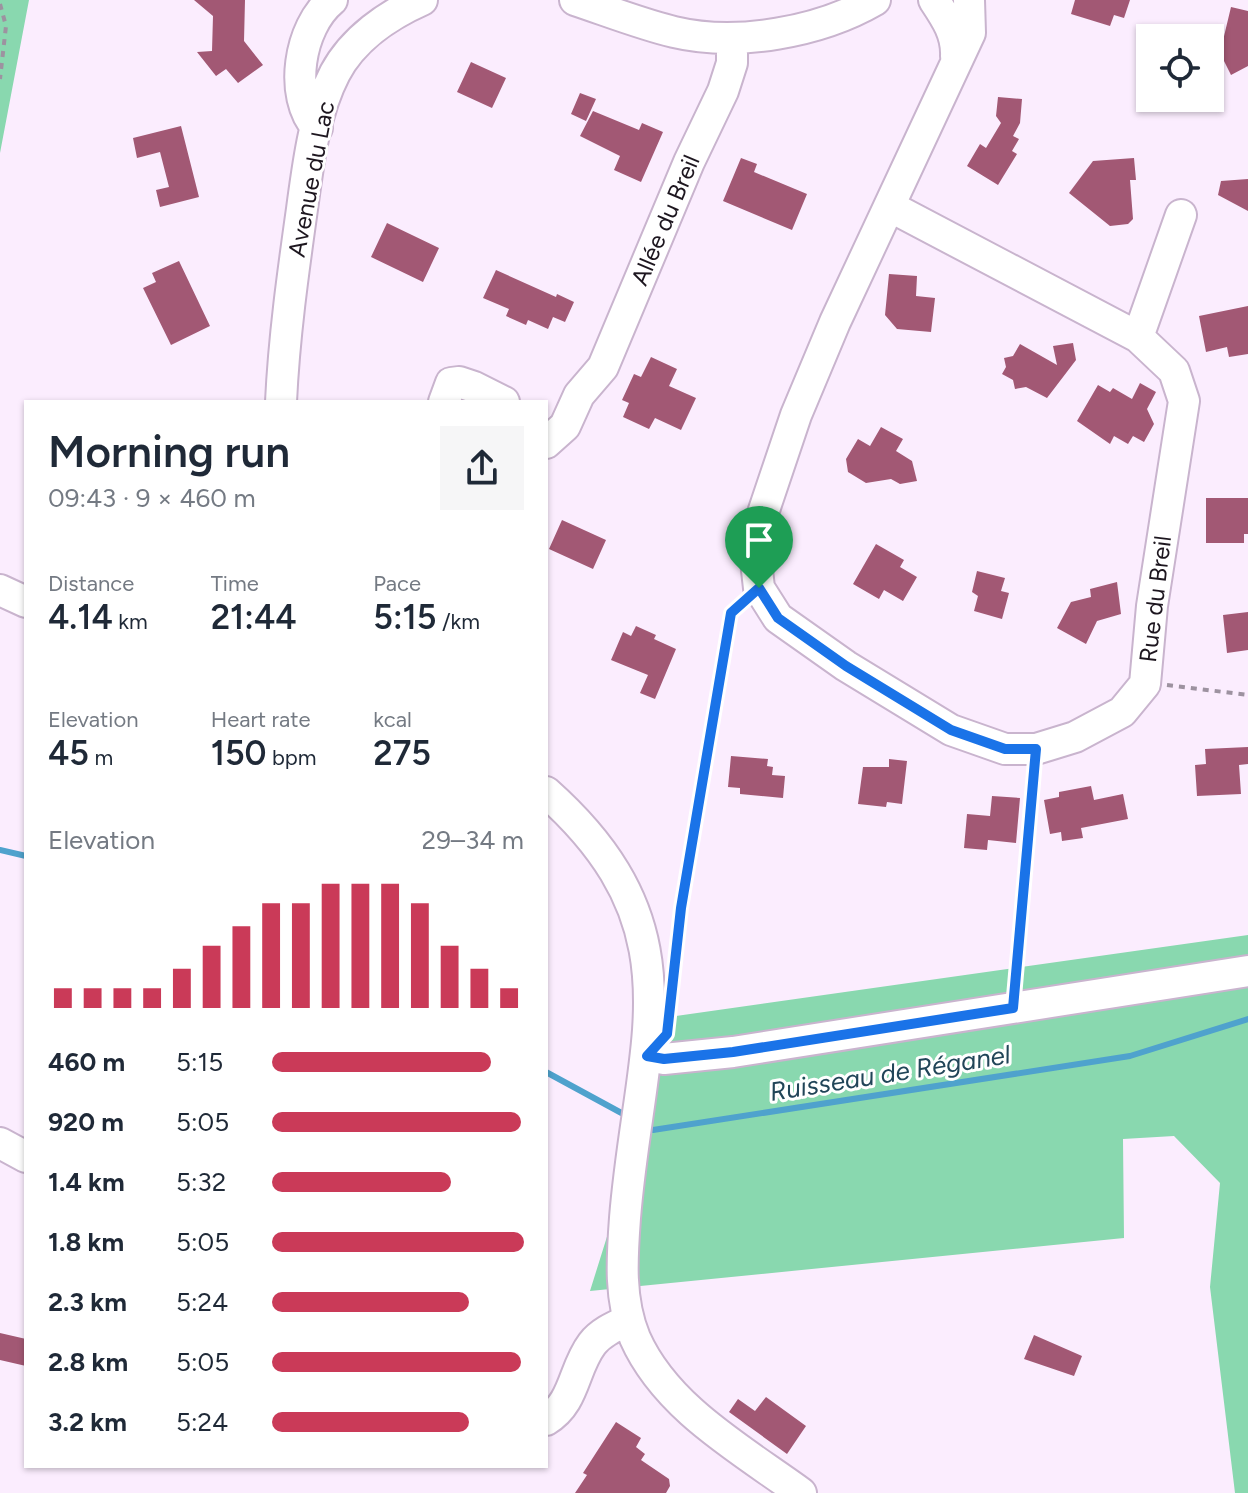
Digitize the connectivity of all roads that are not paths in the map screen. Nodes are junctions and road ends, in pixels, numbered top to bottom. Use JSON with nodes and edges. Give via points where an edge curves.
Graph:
{"nodes":[{"id":1,"x":332,"y":0,"type":"edge"},
{"id":2,"x":422,"y":0,"type":"edge"},
{"id":3,"x":575,"y":0,"type":"edge"},
{"id":4,"x":843,"y":0,"type":"edge"},
{"id":5,"x":875,"y":0,"type":"edge"},
{"id":6,"x":934,"y":0,"type":"edge"},
{"id":7,"x":965,"y":5,"type":"edge"},
{"id":8,"x":789,"y":29,"type":"junction"},
{"id":9,"x":732,"y":39,"type":"junction"},
{"id":10,"x":955,"y":66,"type":"junction"},
{"id":11,"x":317,"y":128,"type":"junction"},
{"id":12,"x":891,"y":207,"type":"junction"},
{"id":13,"x":1181,"y":215,"type":"dead end"},
{"id":14,"x":1138,"y":337,"type":"junction"},
{"id":15,"x":579,"y":395,"type":"junction"},
{"id":16,"x":281,"y":400,"type":"edge"},
{"id":17,"x":445,"y":400,"type":"edge"},
{"id":18,"x":500,"y":400,"type":"edge"},
{"id":19,"x":548,"y":407,"type":"edge"},
{"id":20,"x":548,"y":441,"type":"edge"},
{"id":21,"x":0,"y":590,"type":"edge"},
{"id":22,"x":24,"y":601,"type":"edge"},
{"id":23,"x":548,"y":794,"type":"edge"},
{"id":24,"x":579,"y":825,"type":"junction"},
{"id":25,"x":548,"y":827,"type":"edge"},
{"id":26,"x":1248,"y":971,"type":"edge"},
{"id":27,"x":647,"y":1056,"type":"junction"},
{"id":28,"x":0,"y":1143,"type":"edge"},
{"id":29,"x":24,"y":1156,"type":"edge"},
{"id":30,"x":629,"y":1320,"type":"junction"},
{"id":31,"x":548,"y":1419,"type":"edge"},
{"id":32,"x":801,"y":1493,"type":"edge"}],
"edges":[{"from":1,"to":11,"type":"street","via":[[310,31],[301,64],[300,89],[308,118]]},
{"from":2,"to":11,"type":"street","name":"Avenue du Lac","via":[[382,22],[347,55],[329,88]]},
{"from":3,"to":9,"type":"street","via":[[674,32]]},
{"from":4,"to":8,"type":"street"},
{"from":5,"to":8,"type":"street","via":[[827,23]]},
{"from":6,"to":10,"type":"street","via":[[949,22]]},
{"from":7,"to":10,"type":"street","via":[[970,33]]},
{"from":8,"to":9,"type":"street"},
{"from":9,"to":15,"type":"street","name":"Allée du Breil","via":[[732,63],[723,91],[603,367]]},
{"from":10,"to":12,"type":"street"},
{"from":11,"to":16,"type":"street","name":"Avenue du Lac","via":[[290,291]]},
{"from":12,"to":14,"type":"street","name":"Rue du Breil"},
{"from":12,"to":14,"type":"street","name":"Rue du Breil","via":[[796,415],[761,519],[755,552],[759,588],[778,618],[951,730],[1005,749],[1036,749],[1075,737],[1122,712],[1145,684],[1184,401],[1174,371]]},
{"from":13,"to":14,"type":"street"},
{"from":15,"to":19,"type":"street","name":"Allée du Breil"},
{"from":15,"to":20,"type":"street","name":"Allée du Breil","via":[[565,426]]},
{"from":17,"to":18,"type":"street","via":[[451,383],[459,382]]},
{"from":21,"to":22,"type":"street"},
{"from":23,"to":24,"type":"street"},
{"from":24,"to":25,"type":"street","via":[[568,830]]},
{"from":24,"to":27,"type":"street","via":[[615,870],[638,918],[650,990]]},
{"from":26,"to":27,"type":"street","via":[[733,1052]]},
{"from":27,"to":30,"type":"street","via":[[623,1243]]},
{"from":28,"to":29,"type":"street"},
{"from":30,"to":31,"type":"street","via":[[591,1345],[567,1400]]},
{"from":30,"to":32,"type":"street","via":[[649,1362],[671,1391],[700,1419]]}]}
